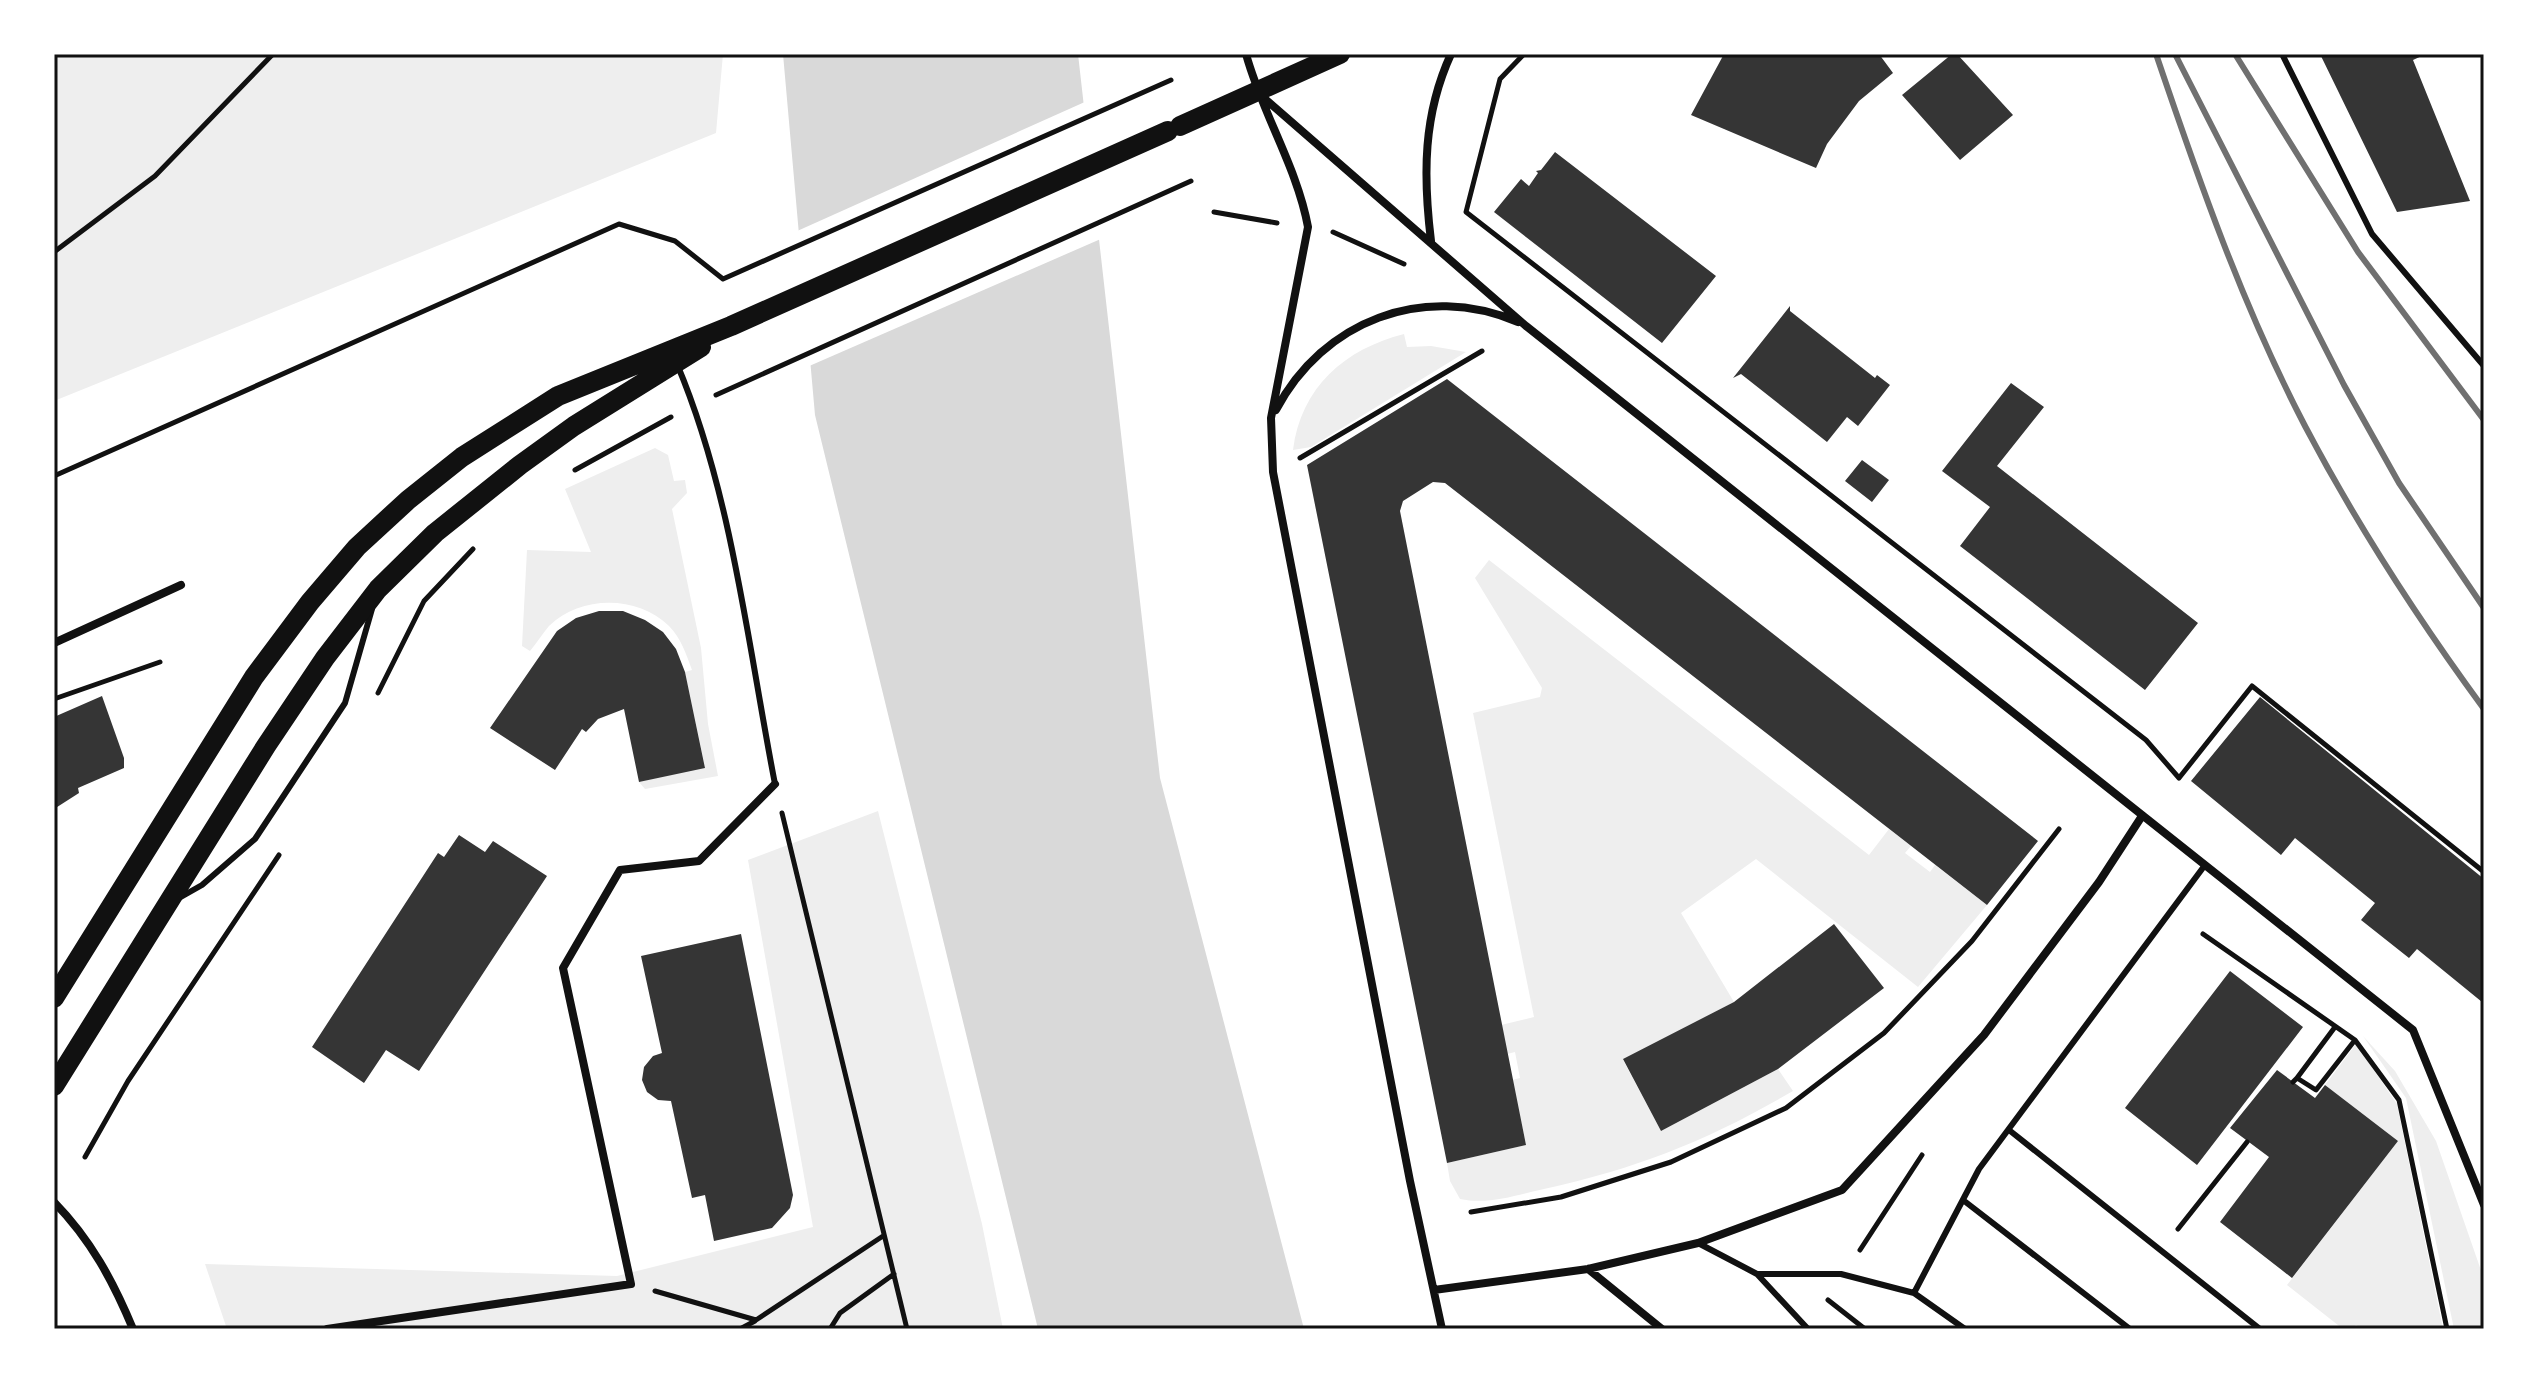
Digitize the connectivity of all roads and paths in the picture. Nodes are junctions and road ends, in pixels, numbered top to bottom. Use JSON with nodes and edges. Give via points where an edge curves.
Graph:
{"nodes":[{"id":1,"x":273,"y":54,"type":"edge"},
{"id":2,"x":1246,"y":54,"type":"edge"},
{"id":3,"x":1340,"y":54,"type":"edge"},
{"id":4,"x":1451,"y":54,"type":"edge"},
{"id":5,"x":1524,"y":54,"type":"edge"},
{"id":6,"x":2282,"y":54,"type":"edge"},
{"id":7,"x":1171,"y":80,"type":"dead end"},
{"id":8,"x":1257,"y":92,"type":"junction"},
{"id":9,"x":1191,"y":181,"type":"dead end"},
{"id":10,"x":1214,"y":212,"type":"dead end"},
{"id":11,"x":1277,"y":223,"type":"dead end"},
{"id":12,"x":1329,"y":230,"type":"dead end"},
{"id":13,"x":1432,"y":241,"type":"junction"},
{"id":14,"x":54,"y":252,"type":"edge"},
{"id":15,"x":1404,"y":264,"type":"dead end"},
{"id":16,"x":731,"y":326,"type":"junction"},
{"id":17,"x":1526,"y":326,"type":"junction"},
{"id":18,"x":1482,"y":351,"type":"dead end"},
{"id":19,"x":677,"y":364,"type":"junction"},
{"id":20,"x":2484,"y":366,"type":"edge"},
{"id":21,"x":694,"y":405,"type":"junction"},
{"id":22,"x":1271,"y":418,"type":"junction"},
{"id":23,"x":1295,"y":461,"type":"dead end"},
{"id":24,"x":54,"y":476,"type":"edge"},
{"id":25,"x":561,"y":477,"type":"dead end"},
{"id":26,"x":482,"y":539,"type":"dead end"},
{"id":27,"x":181,"y":585,"type":"dead end"},
{"id":28,"x":378,"y":589,"type":"junction"},
{"id":29,"x":54,"y":643,"type":"edge"},
{"id":30,"x":160,"y":662,"type":"dead end"},
{"id":31,"x":54,"y":699,"type":"edge"},
{"id":32,"x":375,"y":700,"type":"dead end"},
{"id":33,"x":775,"y":784,"type":"junction"},
{"id":34,"x":2142,"y":816,"type":"junction"},
{"id":35,"x":2059,"y":829,"type":"dead end"},
{"id":36,"x":284,"y":847,"type":"dead end"},
{"id":37,"x":2205,"y":865,"type":"junction"},
{"id":38,"x":2484,"y":872,"type":"edge"},
{"id":39,"x":166,"y":905,"type":"junction"},
{"id":40,"x":2203,"y":934,"type":"dead end"},
{"id":41,"x":54,"y":998,"type":"edge"},
{"id":42,"x":2335,"y":1027,"type":"junction"},
{"id":43,"x":2355,"y":1040,"type":"junction"},
{"id":44,"x":54,"y":1086,"type":"edge"},
{"id":45,"x":2009,"y":1130,"type":"junction"},
{"id":46,"x":2247,"y":1142,"type":"dead end"},
{"id":47,"x":1922,"y":1155,"type":"dead end"},
{"id":48,"x":85,"y":1157,"type":"dead end"},
{"id":49,"x":1963,"y":1200,"type":"junction"},
{"id":50,"x":54,"y":1202,"type":"edge"},
{"id":51,"x":2484,"y":1205,"type":"edge"},
{"id":52,"x":1471,"y":1212,"type":"dead end"},
{"id":53,"x":2178,"y":1229,"type":"dead end"},
{"id":54,"x":883,"y":1236,"type":"junction"},
{"id":55,"x":1698,"y":1243,"type":"junction"},
{"id":56,"x":1860,"y":1250,"type":"dead end"},
{"id":57,"x":1588,"y":1269,"type":"junction"},
{"id":58,"x":894,"y":1274,"type":"junction"},
{"id":59,"x":1757,"y":1274,"type":"junction"},
{"id":60,"x":631,"y":1284,"type":"junction"},
{"id":61,"x":1434,"y":1290,"type":"junction"},
{"id":62,"x":1914,"y":1293,"type":"junction"},
{"id":63,"x":1823,"y":1296,"type":"dead end"},
{"id":64,"x":756,"y":1320,"type":"junction"},
{"id":65,"x":133,"y":1329,"type":"edge"},
{"id":66,"x":327,"y":1329,"type":"edge"},
{"id":67,"x":740,"y":1329,"type":"edge"},
{"id":68,"x":830,"y":1329,"type":"edge"},
{"id":69,"x":907,"y":1329,"type":"edge"},
{"id":70,"x":1442,"y":1329,"type":"edge"},
{"id":71,"x":1662,"y":1329,"type":"edge"},
{"id":72,"x":1808,"y":1329,"type":"edge"},
{"id":73,"x":1865,"y":1329,"type":"edge"},
{"id":74,"x":1965,"y":1329,"type":"edge"},
{"id":75,"x":2130,"y":1329,"type":"edge"},
{"id":76,"x":2260,"y":1329,"type":"edge"},
{"id":77,"x":2447,"y":1329,"type":"edge"}],
"edges":[{"from":1,"to":14,"type":"path","via":[[155,176]]},
{"from":2,"to":8,"type":"street"},
{"from":3,"to":8,"type":"main road"},
{"from":4,"to":13,"type":"street","via":[[1432,104],[1426,139]]},
{"from":5,"to":38,"type":"path","via":[[1500,79],[1466,212],[2146,740],[2179,778],[2252,686]]},
{"from":6,"to":20,"type":"lane","via":[[2372,234]]},
{"from":7,"to":24,"type":"path","via":[[723,279],[675,241],[619,224]]},
{"from":8,"to":13,"type":"street"},
{"from":8,"to":16,"type":"main road"},
{"from":8,"to":22,"type":"street","via":[[1303,202],[1308,227]]},
{"from":9,"to":21,"type":"path"},
{"from":10,"to":11,"type":"path"},
{"from":12,"to":15,"type":"path"},
{"from":13,"to":17,"type":"street"},
{"from":16,"to":19,"type":"main road"},
{"from":16,"to":41,"type":"main road","via":[[533,410],[462,457],[357,547],[254,677]]},
{"from":17,"to":22,"type":"street","via":[[1463,306],[1429,305],[1365,321],[1309,360]]},
{"from":17,"to":34,"type":"street"},
{"from":18,"to":23,"type":"path"},
{"from":19,"to":21,"type":"lane"},
{"from":19,"to":28,"type":"main road","via":[[520,465],[435,533]]},
{"from":21,"to":25,"type":"path"},
{"from":21,"to":33,"type":"lane","via":[[720,496]]},
{"from":22,"to":61,"type":"street","via":[[1273,472]]},
{"from":26,"to":32,"type":"path","via":[[424,601]]},
{"from":27,"to":29,"type":"street"},
{"from":28,"to":39,"type":"main road","via":[[325,658]]},
{"from":28,"to":39,"type":"lane","via":[[345,703],[255,839],[202,885]]},
{"from":30,"to":31,"type":"path"},
{"from":33,"to":54,"type":"path"},
{"from":33,"to":60,"type":"street","via":[[699,861],[620,870],[563,968]]},
{"from":34,"to":37,"type":"street"},
{"from":34,"to":55,"type":"street","via":[[1984,1035],[1842,1190]]},
{"from":35,"to":52,"type":"path","via":[[1972,941],[1884,1033],[1786,1108],[1671,1162],[1561,1197]]},
{"from":36,"to":48,"type":"path","via":[[128,1081]]},
{"from":37,"to":45,"type":"lane"},
{"from":37,"to":51,"type":"street","via":[[2413,1030]]},
{"from":39,"to":44,"type":"main road"},
{"from":40,"to":42,"type":"path"},
{"from":42,"to":43,"type":"path"},
{"from":42,"to":43,"type":"path","via":[[2295,1080],[2316,1090]]},
{"from":43,"to":77,"type":"path","via":[[2399,1100]]},
{"from":45,"to":49,"type":"lane"},
{"from":45,"to":76,"type":"lane"},
{"from":46,"to":53,"type":"path"},
{"from":47,"to":56,"type":"path"},
{"from":49,"to":62,"type":"lane"},
{"from":49,"to":75,"type":"lane"},
{"from":50,"to":65,"type":"street","via":[[89,1241]]},
{"from":54,"to":58,"type":"path"},
{"from":54,"to":64,"type":"path"},
{"from":55,"to":57,"type":"street"},
{"from":55,"to":59,"type":"lane"},
{"from":57,"to":61,"type":"street"},
{"from":57,"to":71,"type":"street"},
{"from":58,"to":68,"type":"path","via":[[840,1313]]},
{"from":58,"to":69,"type":"path"},
{"from":59,"to":62,"type":"lane","via":[[1841,1274]]},
{"from":59,"to":72,"type":"lane"},
{"from":60,"to":64,"type":"path"},
{"from":60,"to":66,"type":"street"},
{"from":61,"to":70,"type":"street"},
{"from":62,"to":74,"type":"lane"},
{"from":63,"to":73,"type":"path"},
{"from":64,"to":67,"type":"path"}]}
